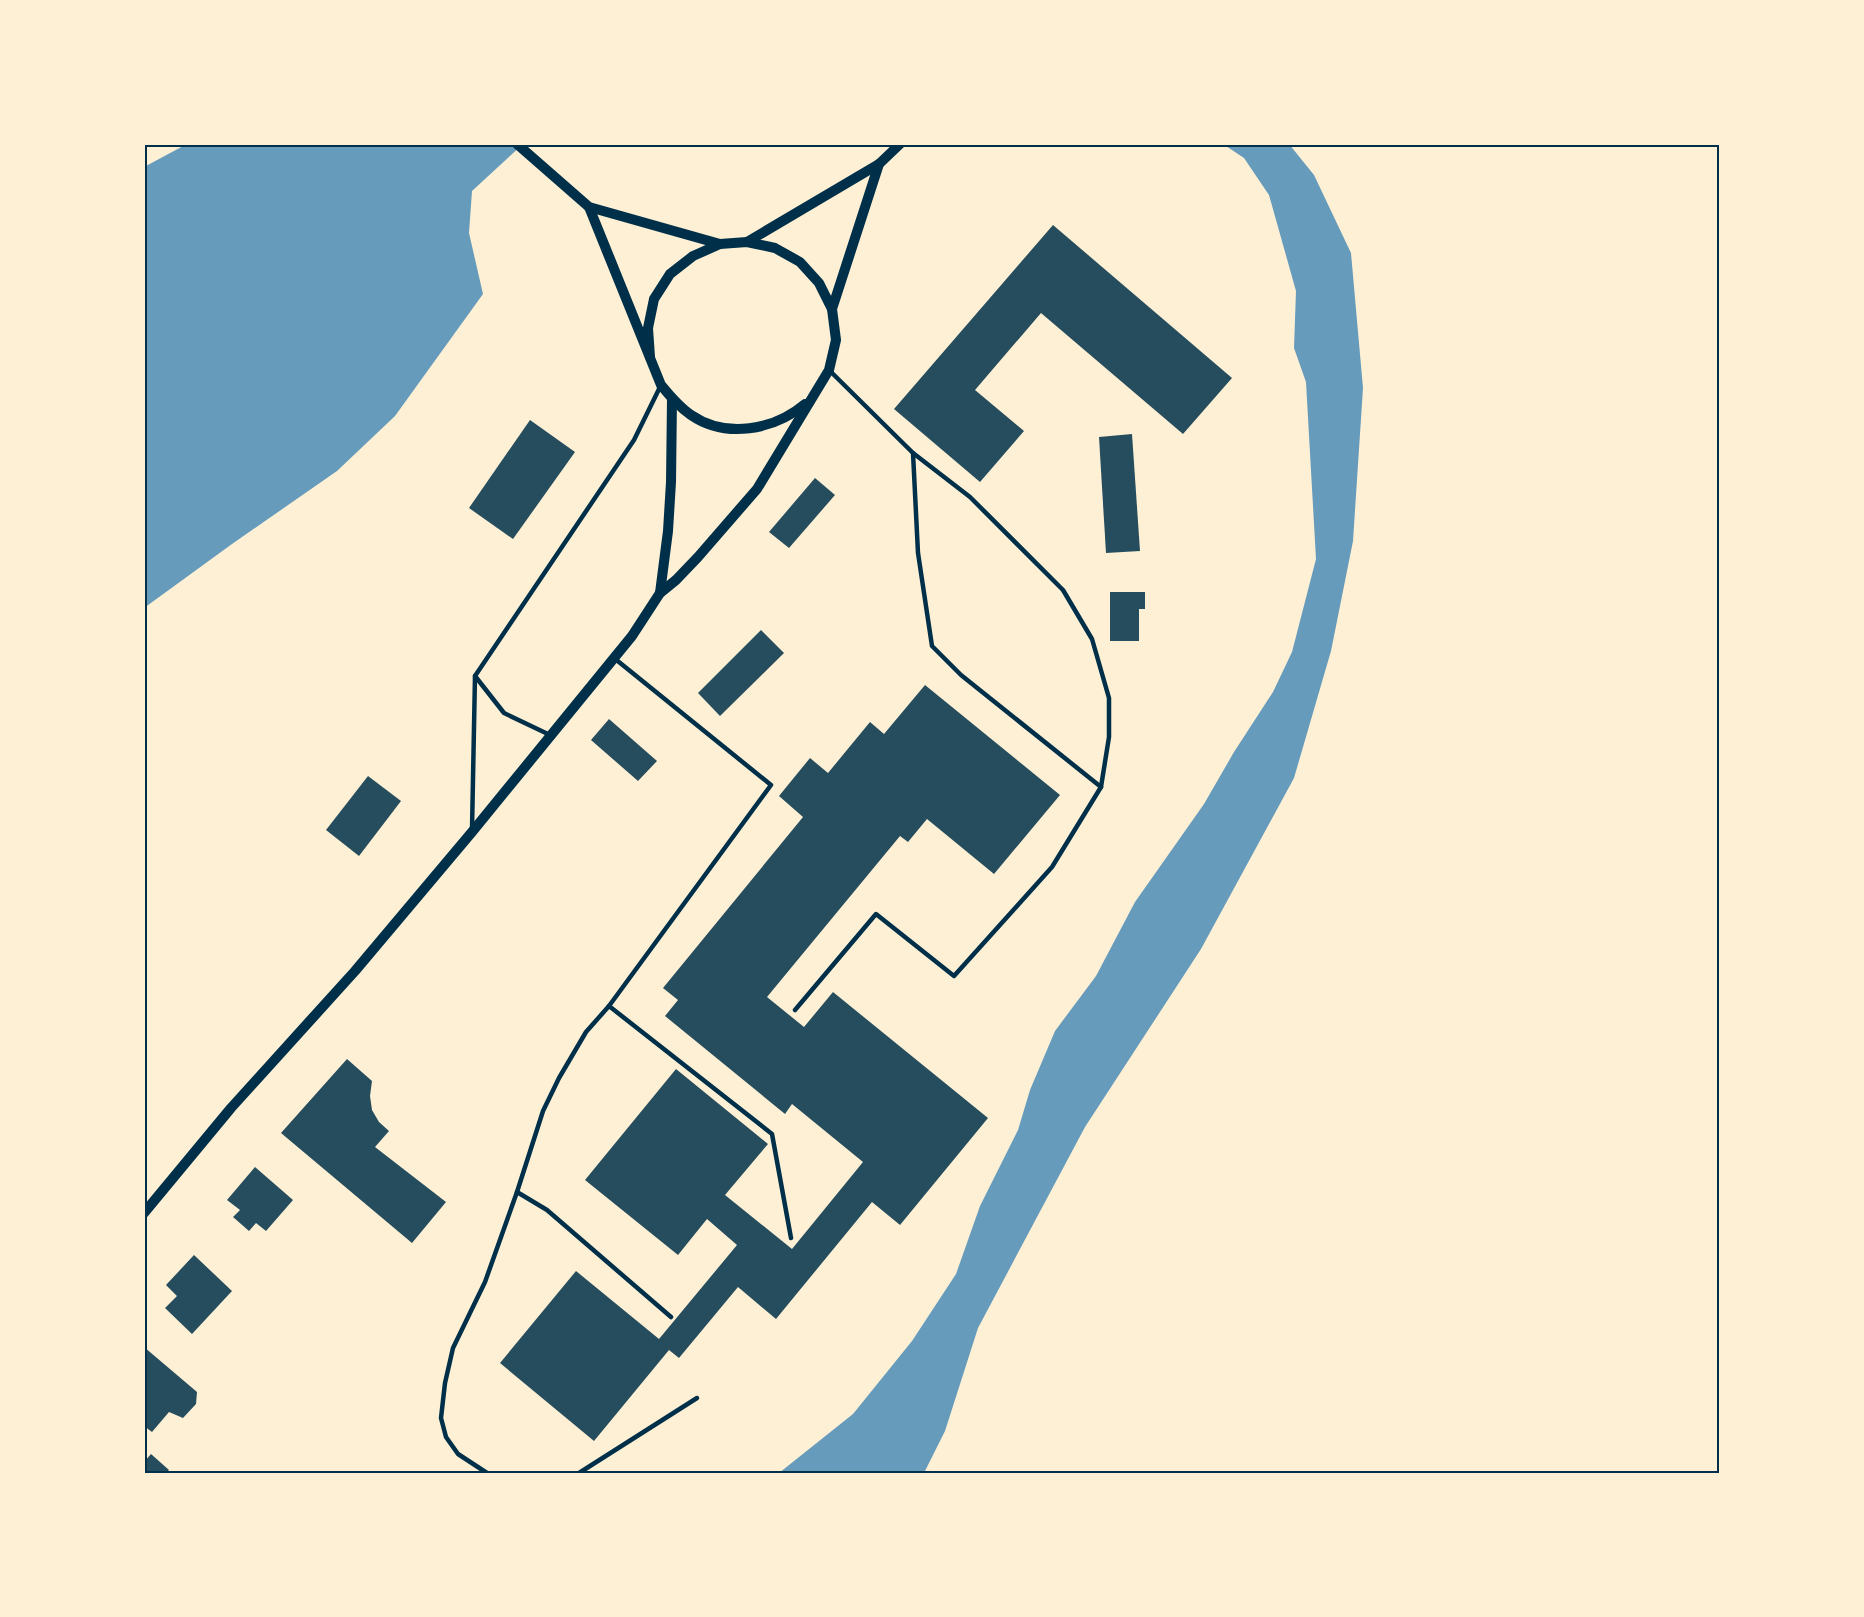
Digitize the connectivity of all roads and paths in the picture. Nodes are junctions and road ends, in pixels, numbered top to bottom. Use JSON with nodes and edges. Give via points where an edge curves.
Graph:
{"nodes":[{"id":1,"x":517,"y":144,"type":"edge"},
{"id":2,"x":900,"y":144,"type":"edge"},
{"id":3,"x":879,"y":164,"type":"junction"},
{"id":4,"x":589,"y":207,"type":"junction"},
{"id":5,"x":747,"y":242,"type":"junction"},
{"id":6,"x":720,"y":244,"type":"junction"},
{"id":7,"x":832,"y":309,"type":"junction"},
{"id":8,"x":650,"y":357,"type":"junction"},
{"id":9,"x":829,"y":370,"type":"junction"},
{"id":10,"x":662,"y":385,"type":"junction"},
{"id":11,"x":813,"y":398,"type":"junction"},
{"id":12,"x":672,"y":399,"type":"junction"},
{"id":13,"x":913,"y":453,"type":"junction"},
{"id":14,"x":660,"y":593,"type":"junction"},
{"id":15,"x":614,"y":658,"type":"junction"},
{"id":16,"x":475,"y":676,"type":"junction"},
{"id":17,"x":550,"y":735,"type":"junction"},
{"id":18,"x":1101,"y":787,"type":"junction"},
{"id":19,"x":472,"y":832,"type":"junction"},
{"id":20,"x":609,"y":1006,"type":"junction"},
{"id":21,"x":795,"y":1010,"type":"dead end"},
{"id":22,"x":517,"y":1192,"type":"junction"},
{"id":23,"x":144,"y":1213,"type":"edge"},
{"id":24,"x":791,"y":1238,"type":"dead end"},
{"id":25,"x":671,"y":1317,"type":"dead end"},
{"id":26,"x":697,"y":1398,"type":"dead end"},
{"id":27,"x":487,"y":1473,"type":"edge"},
{"id":28,"x":579,"y":1473,"type":"edge"}],
"edges":[{"from":1,"to":4,"type":"street"},
{"from":2,"to":3,"type":"street"},
{"from":3,"to":5,"type":"street"},
{"from":3,"to":7,"type":"street"},
{"from":4,"to":6,"type":"street"},
{"from":4,"to":8,"type":"street"},
{"from":5,"to":6,"type":"street"},
{"from":5,"to":7,"type":"street","via":[[775,248],[800,262],[819,283]]},
{"from":6,"to":8,"type":"street","via":[[693,256],[670,274],[654,299],[648,328]]},
{"from":7,"to":9,"type":"street","via":[[836,340]]},
{"from":8,"to":10,"type":"street"},
{"from":9,"to":11,"type":"street"},
{"from":9,"to":13,"type":"lane"},
{"from":10,"to":12,"type":"street"},
{"from":10,"to":16,"type":"lane","via":[[634,440]]},
{"from":11,"to":12,"type":"street","via":[[792,415],[742,430],[692,416]]},
{"from":11,"to":14,"type":"street","via":[[757,489],[698,557]]},
{"from":12,"to":14,"type":"street","via":[[668,531]]},
{"from":13,"to":18,"type":"lane","via":[[970,497],[1063,590],[1092,639],[1109,698],[1109,737]]},
{"from":13,"to":18,"type":"lane","via":[[918,553],[932,646],[961,675]]},
{"from":14,"to":15,"type":"street"},
{"from":15,"to":17,"type":"street"},
{"from":15,"to":20,"type":"lane","via":[[771,785]]},
{"from":16,"to":17,"type":"lane","via":[[504,713]]},
{"from":16,"to":19,"type":"lane"},
{"from":17,"to":19,"type":"street"},
{"from":18,"to":21,"type":"lane","via":[[1052,867],[954,976],[876,914]]},
{"from":19,"to":23,"type":"street"},
{"from":20,"to":22,"type":"lane","via":[[586,1032],[559,1078],[543,1111]]},
{"from":20,"to":24,"type":"lane","via":[[772,1134]]},
{"from":22,"to":25,"type":"lane","via":[[547,1210]]},
{"from":22,"to":27,"type":"lane","via":[[485,1282],[453,1348],[441,1418],[446,1437],[458,1454]]},
{"from":26,"to":28,"type":"lane"}]}
